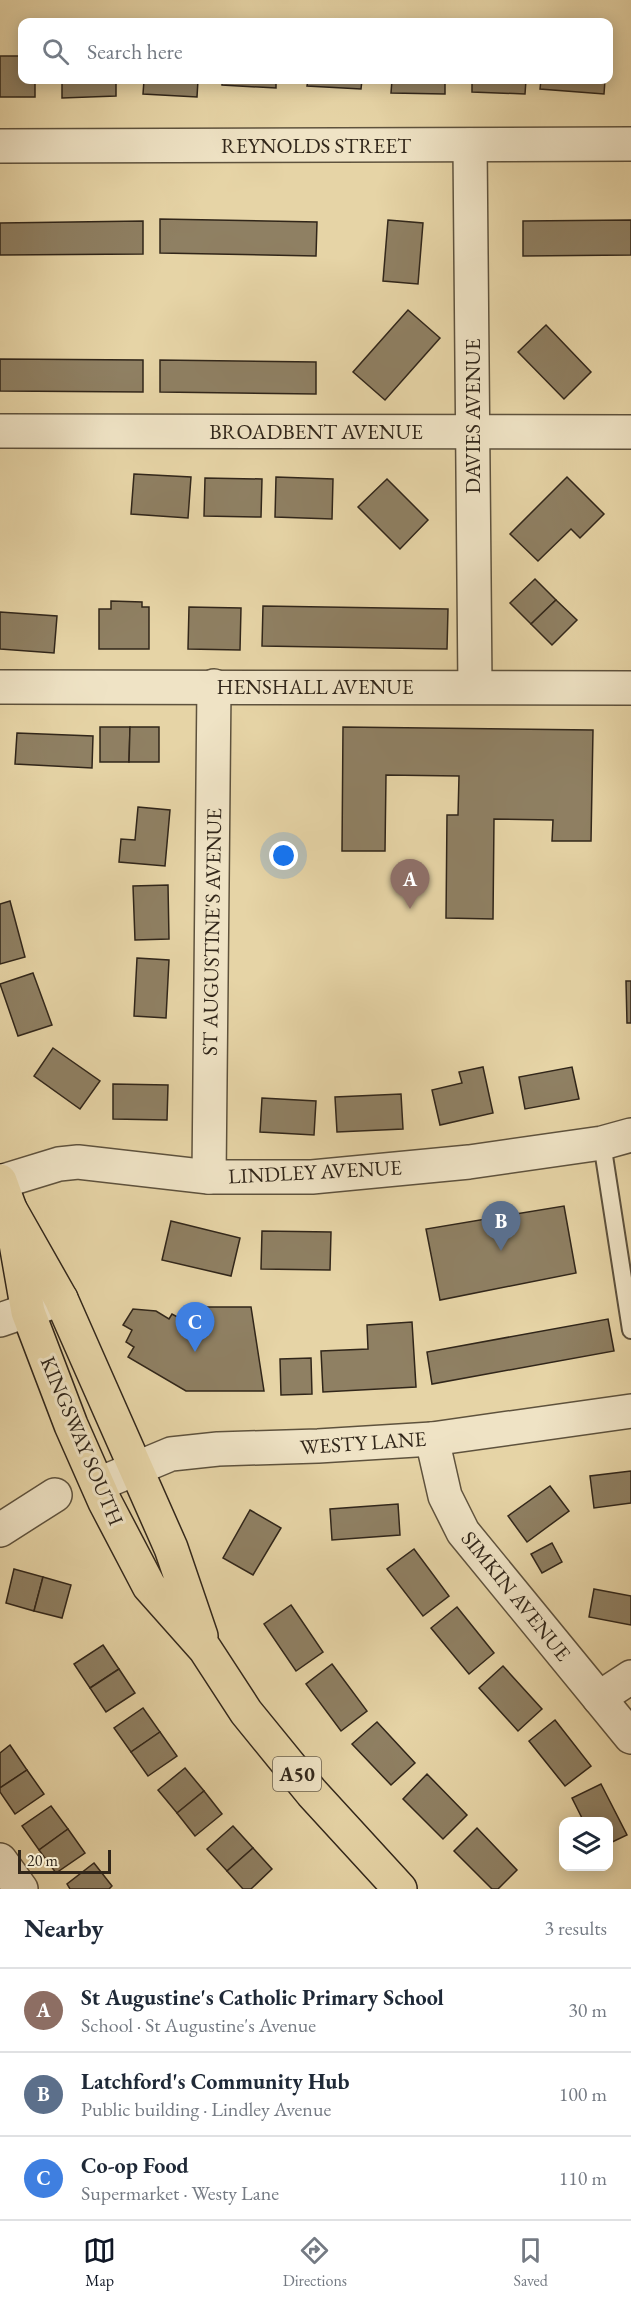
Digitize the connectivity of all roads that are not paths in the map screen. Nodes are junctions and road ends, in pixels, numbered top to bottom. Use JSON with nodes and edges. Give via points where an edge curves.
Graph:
{"nodes":[{"id":1,"x":631,"y":144,"type":"edge"},
{"id":2,"x":470,"y":145,"type":"junction"},
{"id":3,"x":0,"y":146,"type":"edge"},
{"id":4,"x":0,"y":431,"type":"edge"},
{"id":5,"x":474,"y":432,"type":"junction"},
{"id":6,"x":631,"y":432,"type":"edge"},
{"id":7,"x":214,"y":686,"type":"junction"},
{"id":8,"x":0,"y":687,"type":"edge"},
{"id":9,"x":475,"y":687,"type":"junction"},
{"id":10,"x":631,"y":688,"type":"edge"},
{"id":11,"x":617,"y":1139,"type":"edge"},
{"id":12,"x":209,"y":1178,"type":"junction"},
{"id":13,"x":3,"y":1191,"type":"edge"},
{"id":14,"x":61,"y":1299,"type":"junction"},
{"id":15,"x":14,"y":1316,"type":"edge"},
{"id":16,"x":631,"y":1330,"type":"edge"},
{"id":17,"x":631,"y":1411,"type":"edge"},
{"id":18,"x":432,"y":1439,"type":"junction"},
{"id":19,"x":134,"y":1468,"type":"junction"},
{"id":20,"x":99,"y":1484,"type":"junction"},
{"id":21,"x":55,"y":1495,"type":"dead end"},
{"id":22,"x":0,"y":1530,"type":"edge"},
{"id":23,"x":205,"y":1649,"type":"junction"},
{"id":24,"x":631,"y":1677,"type":"edge"},
{"id":25,"x":599,"y":1698,"type":"junction"},
{"id":26,"x":631,"y":1737,"type":"edge"},
{"id":27,"x":0,"y":1860,"type":"edge"},
{"id":28,"x":21,"y":1889,"type":"edge"},
{"id":29,"x":400,"y":1889,"type":"edge"}],
"edges":[{"from":1,"to":2,"type":"street","name":"REYNOLDS STREET"},
{"from":2,"to":3,"type":"street","name":"REYNOLDS STREET"},
{"from":2,"to":5,"type":"street","name":"DAVIES AVENUE"},
{"from":4,"to":5,"type":"street","name":"BROADBENT AVENUE"},
{"from":5,"to":6,"type":"street","name":"BROADBENT AVENUE"},
{"from":5,"to":9,"type":"street","name":"DAVIES AVENUE"},
{"from":7,"to":8,"type":"street","name":"HENSHALL AVENUE"},
{"from":7,"to":9,"type":"street","name":"HENSHALL AVENUE"},
{"from":7,"to":12,"type":"street","name":"ST AUGUSTINE'S AVENUE"},
{"from":9,"to":10,"type":"street","name":"HENSHALL AVENUE"},
{"from":11,"to":12,"type":"street","name":"LINDLEY AVENUE","via":[[469,1162],[312,1177]]},
{"from":11,"to":16,"type":"lane"},
{"from":12,"to":13,"type":"street","name":"LINDLEY AVENUE","via":[[78,1162],[59,1164]]},
{"from":13,"to":14,"type":"main road","name":"KINGSWAY SOUTH","number":"A50"},
{"from":13,"to":15,"type":"main road","name":"KINGSWAY SOUTH","number":"A50"},
{"from":14,"to":15,"type":"street"},
{"from":14,"to":19,"type":"main road","name":"KINGSWAY SOUTH","number":"A50"},
{"from":15,"to":20,"type":"main road","name":"KINGSWAY SOUTH","number":"A50"},
{"from":17,"to":18,"type":"street","name":"WESTY LANE"},
{"from":18,"to":19,"type":"street","name":"WESTY LANE","via":[[218,1449],[171,1454]]},
{"from":18,"to":25,"type":"street","name":"SIMKIN AVENUE","via":[[445,1496],[463,1532]]},
{"from":19,"to":20,"type":"street","name":"WESTY LANE"},
{"from":19,"to":23,"type":"main road","name":"KINGSWAY SOUTH","number":"A50","via":[[171,1548]]},
{"from":20,"to":23,"type":"main road","name":"KINGSWAY SOUTH","number":"A50","via":[[149,1586]]},
{"from":21,"to":22,"type":"street"},
{"from":23,"to":29,"type":"main road","name":"KINGSWAY SOUTH","number":"A50","via":[[246,1712],[312,1793]]},
{"from":24,"to":25,"type":"street"},
{"from":25,"to":26,"type":"street","name":"SIMKIN AVENUE"},
{"from":27,"to":28,"type":"street"}]}
